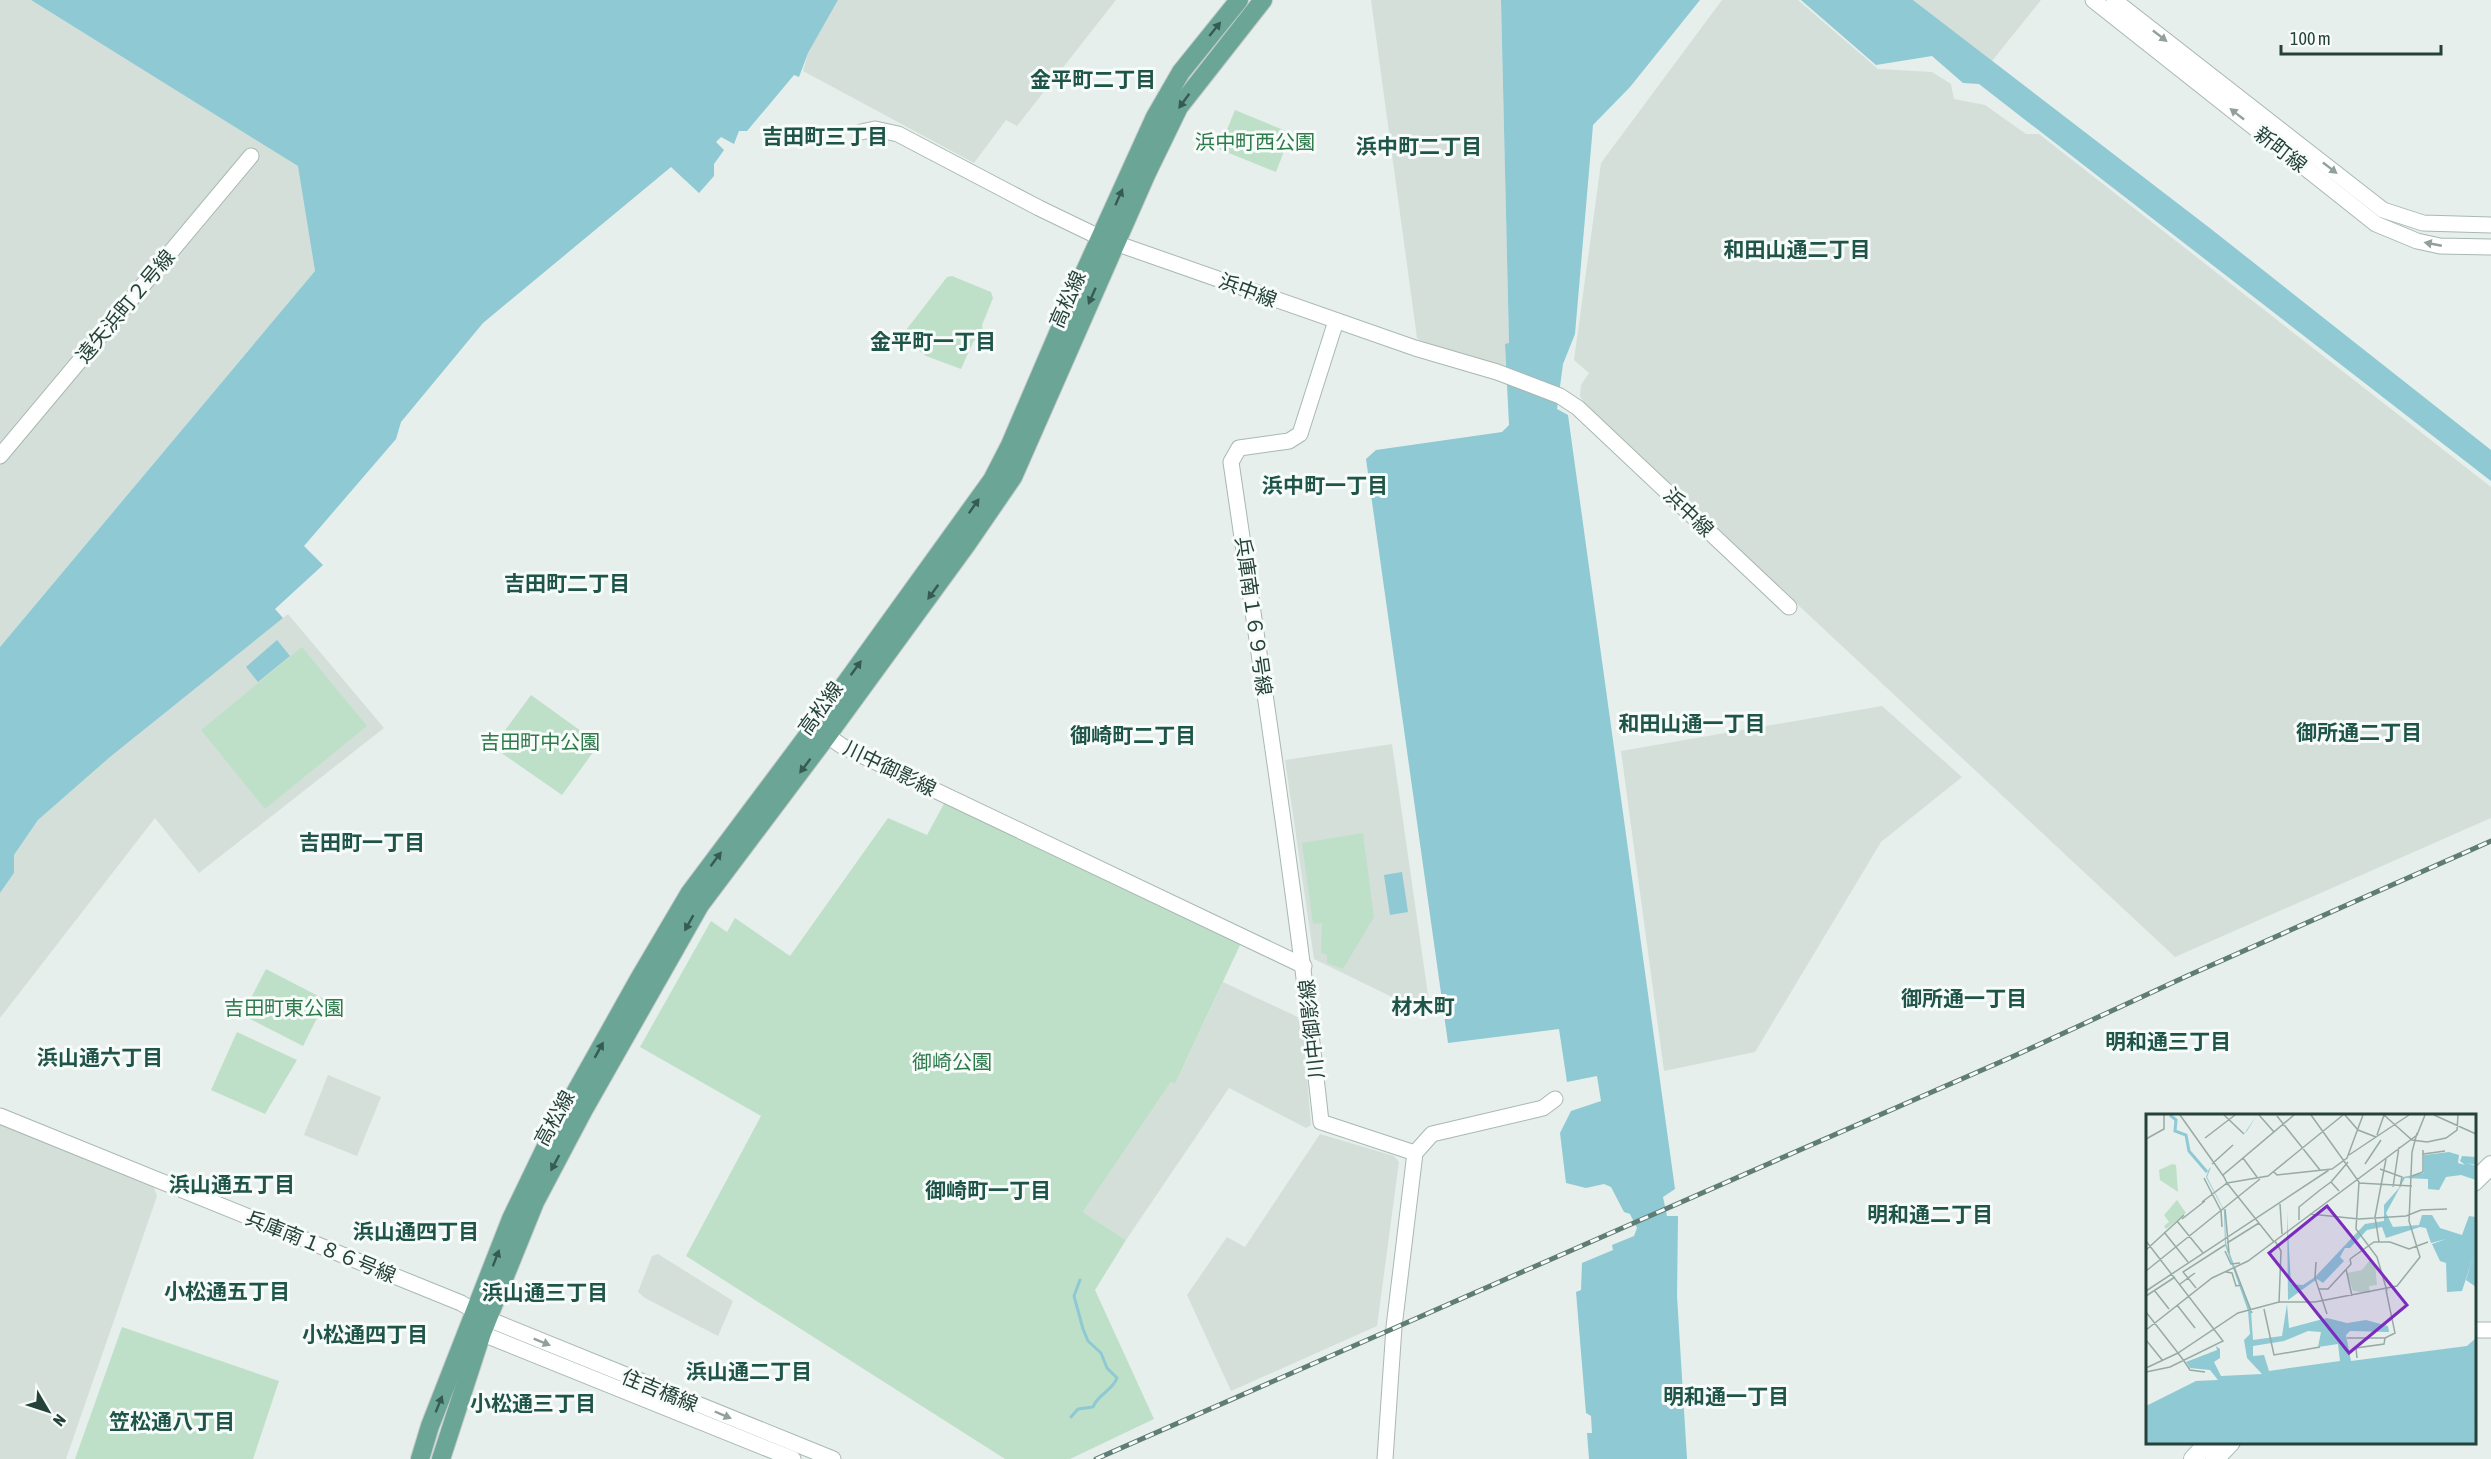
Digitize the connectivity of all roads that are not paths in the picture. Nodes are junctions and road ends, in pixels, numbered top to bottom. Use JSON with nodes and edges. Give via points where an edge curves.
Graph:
{"nodes":[{"id":1,"x":1239,"y":0,"type":"edge"},
{"id":2,"x":1263,"y":0,"type":"edge"},
{"id":3,"x":2092,"y":0,"type":"edge"},
{"id":4,"x":2114,"y":0,"type":"edge"},
{"id":5,"x":861,"y":132,"type":"dead end"},
{"id":6,"x":251,"y":156,"type":"dead end"},
{"id":7,"x":2491,"y":225,"type":"edge"},
{"id":8,"x":1108,"y":240,"type":"junction"},
{"id":9,"x":2491,"y":247,"type":"edge"},
{"id":10,"x":1336,"y":321,"type":"junction"},
{"id":11,"x":0,"y":456,"type":"edge"},
{"id":12,"x":1789,"y":607,"type":"dead end"},
{"id":13,"x":821,"y":732,"type":"junction"},
{"id":14,"x":1304,"y":966,"type":"junction"},
{"id":15,"x":1555,"y":1099,"type":"dead end"},
{"id":16,"x":0,"y":1116,"type":"edge"},
{"id":17,"x":1415,"y":1153,"type":"junction"},
{"id":18,"x":2491,"y":1165,"type":"edge"},
{"id":19,"x":2476,"y":1181,"type":"edge"},
{"id":20,"x":479,"y":1323,"type":"junction"},
{"id":21,"x":2208,"y":1444,"type":"edge"},
{"id":22,"x":2230,"y":1444,"type":"edge"},
{"id":23,"x":420,"y":1459,"type":"edge"},
{"id":24,"x":441,"y":1459,"type":"edge"},
{"id":25,"x":793,"y":1459,"type":"edge"},
{"id":26,"x":833,"y":1459,"type":"edge"},
{"id":27,"x":1385,"y":1459,"type":"edge"},
{"id":28,"x":2193,"y":1459,"type":"edge"},
{"id":29,"x":2215,"y":1459,"type":"edge"}],
"edges":[{"from":8,"to":1,"type":"main road","name":"高松線","one_way":true,"via":[[1155,117],[1181,72]]},
{"from":2,"to":8,"type":"main road","name":"高松線","one_way":true,"via":[[1179,106]]},
{"from":9,"to":3,"type":"street","name":"新町線","one_way":true,"via":[[2439,246],[2376,224]]},
{"from":4,"to":7,"type":"street","name":"新町線","one_way":true,"via":[[2383,210],[2423,223]]},
{"from":5,"to":8,"type":"street","name":"浜中線","via":[[875,129],[898,134]]},
{"from":6,"to":11,"type":"street","name":"遠矢浜町２号線"},
{"from":8,"to":10,"type":"street","name":"浜中線"},
{"from":8,"to":13,"type":"main road","name":"高松線","via":[[1013,477],[971,538]]},
{"from":10,"to":12,"type":"street","name":"浜中線","via":[[1560,396],[1578,408]]},
{"from":10,"to":14,"type":"street","name":"兵庫南１６９号線","via":[[1300,434],[1289,441],[1239,448],[1231,462]]},
{"from":13,"to":14,"type":"street","name":"川中御影線","via":[[842,746]]},
{"from":13,"to":20,"type":"main road","name":"高松線","via":[[689,894],[639,979],[539,1159],[511,1219]]},
{"from":14,"to":17,"type":"street","name":"川中御影線","via":[[1321,1122]]},
{"from":15,"to":17,"type":"street","via":[[1543,1108],[1432,1134]]},
{"from":16,"to":20,"type":"street","name":"兵庫南１８６号線","via":[[461,1302]]},
{"from":17,"to":27,"type":"street","via":[[1394,1328]]},
{"from":18,"to":19,"type":"main road"},
{"from":23,"to":20,"type":"main road","name":"高松線","one_way":true,"via":[[430,1426]]},
{"from":20,"to":24,"type":"main road","name":"高松線"},
{"from":20,"to":25,"type":"street","name":"住吉橋線"},
{"from":20,"to":26,"type":"street","name":"住吉橋線","one_way":true},
{"from":21,"to":28,"type":"main road"},
{"from":22,"to":29,"type":"main road"}]}
